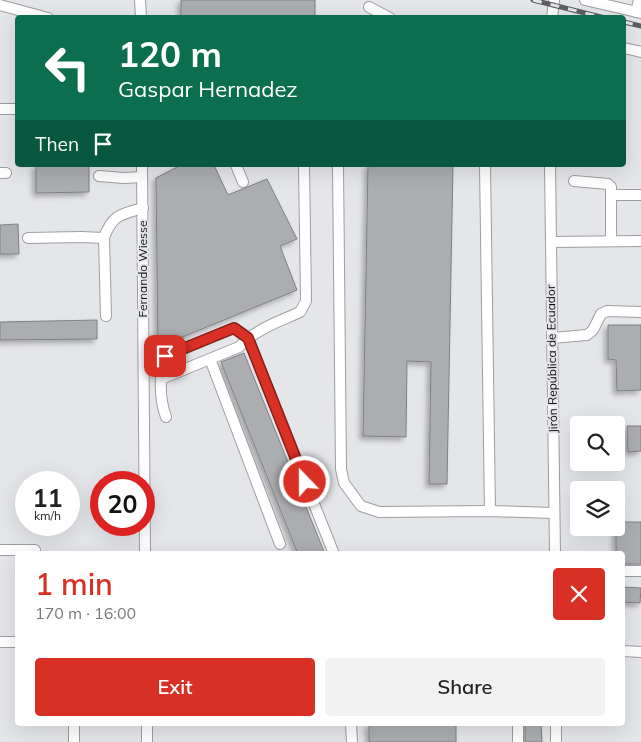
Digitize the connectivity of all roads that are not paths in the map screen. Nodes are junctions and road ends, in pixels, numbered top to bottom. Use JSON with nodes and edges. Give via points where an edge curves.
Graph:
{"nodes":[{"id":1,"x":140,"y":0,"type":"edge"},
{"id":2,"x":554,"y":0,"type":"edge"},
{"id":3,"x":585,"y":0,"type":"edge"},
{"id":4,"x":639,"y":0,"type":"edge"},
{"id":5,"x":0,"y":5,"type":"edge"},
{"id":6,"x":370,"y":8,"type":"dead end"},
{"id":7,"x":639,"y":13,"type":"edge"},
{"id":8,"x":34,"y":15,"type":"edge"},
{"id":9,"x":141,"y":15,"type":"edge"},
{"id":10,"x":384,"y":15,"type":"edge"},
{"id":11,"x":552,"y":15,"type":"edge"},
{"id":12,"x":626,"y":48,"type":"edge"},
{"id":13,"x":641,"y":52,"type":"edge"},
{"id":14,"x":0,"y":109,"type":"edge"},
{"id":15,"x":15,"y":109,"type":"edge"},
{"id":16,"x":142,"y":167,"type":"edge"},
{"id":17,"x":237,"y":167,"type":"edge"},
{"id":18,"x":304,"y":167,"type":"edge"},
{"id":19,"x":338,"y":167,"type":"edge"},
{"id":20,"x":485,"y":167,"type":"edge"},
{"id":21,"x":550,"y":167,"type":"edge"},
{"id":22,"x":99,"y":176,"type":"dead end"},
{"id":23,"x":142,"y":177,"type":"junction"},
{"id":24,"x":574,"y":181,"type":"dead end"},
{"id":25,"x":243,"y":182,"type":"dead end"},
{"id":26,"x":612,"y":195,"type":"junction"},
{"id":27,"x":641,"y":195,"type":"edge"},
{"id":28,"x":143,"y":208,"type":"junction"},
{"id":29,"x":28,"y":238,"type":"dead end"},
{"id":30,"x":104,"y":238,"type":"junction"},
{"id":31,"x":611,"y":241,"type":"junction"},
{"id":32,"x":641,"y":241,"type":"edge"},
{"id":33,"x":551,"y":242,"type":"junction"},
{"id":34,"x":641,"y":312,"type":"edge"},
{"id":35,"x":106,"y":316,"type":"dead end"},
{"id":36,"x":248,"y":338,"type":"junction"},
{"id":37,"x":552,"y":338,"type":"junction"},
{"id":38,"x":210,"y":359,"type":"junction"},
{"id":39,"x":161,"y":379,"type":"junction"},
{"id":40,"x":166,"y":417,"type":"dead end"},
{"id":41,"x":490,"y":511,"type":"junction"},
{"id":42,"x":554,"y":513,"type":"junction"},
{"id":43,"x":280,"y":544,"type":"dead end"},
{"id":44,"x":0,"y":550,"type":"edge"},
{"id":45,"x":35,"y":550,"type":"dead end"},
{"id":46,"x":145,"y":551,"type":"edge"},
{"id":47,"x":333,"y":551,"type":"edge"},
{"id":48,"x":554,"y":551,"type":"edge"},
{"id":49,"x":625,"y":571,"type":"edge"},
{"id":50,"x":641,"y":571,"type":"edge"},
{"id":51,"x":0,"y":642,"type":"edge"},
{"id":52,"x":15,"y":642,"type":"edge"},
{"id":53,"x":625,"y":651,"type":"edge"},
{"id":54,"x":641,"y":652,"type":"edge"},
{"id":55,"x":74,"y":726,"type":"edge"},
{"id":56,"x":147,"y":726,"type":"edge"},
{"id":57,"x":351,"y":726,"type":"edge"},
{"id":58,"x":518,"y":726,"type":"edge"},
{"id":59,"x":556,"y":726,"type":"edge"},
{"id":60,"x":74,"y":742,"type":"edge"},
{"id":61,"x":147,"y":742,"type":"edge"},
{"id":62,"x":352,"y":742,"type":"edge"},
{"id":63,"x":518,"y":742,"type":"edge"},
{"id":64,"x":556,"y":742,"type":"edge"}],
"edges":[{"from":1,"to":9,"type":"street"},
{"from":2,"to":11,"type":"street"},
{"from":3,"to":7,"type":"street"},
{"from":4,"to":7,"type":"street"},
{"from":5,"to":8,"type":"street"},
{"from":6,"to":10,"type":"street"},
{"from":12,"to":13,"type":"street"},
{"from":14,"to":15,"type":"street"},
{"from":16,"to":23,"type":"street","name":"Fernando Wiesse"},
{"from":17,"to":25,"type":"street"},
{"from":18,"to":36,"type":"street","via":[[306,301],[300,312]]},
{"from":19,"to":41,"type":"street","via":[[341,469],[344,483],[362,506],[379,512]]},
{"from":20,"to":41,"type":"street"},
{"from":21,"to":33,"type":"street","name":"Jirón República de Ecuador"},
{"from":22,"to":23,"type":"street"},
{"from":23,"to":28,"type":"street","name":"Fernando Wiesse"},
{"from":24,"to":26,"type":"street","via":[[608,184]]},
{"from":26,"to":27,"type":"street"},
{"from":26,"to":31,"type":"street"},
{"from":28,"to":30,"type":"street","via":[[116,216],[108,225]]},
{"from":28,"to":46,"type":"street","name":"Fernando Wiesse"},
{"from":29,"to":30,"type":"street"},
{"from":30,"to":35,"type":"street"},
{"from":31,"to":32,"type":"street"},
{"from":31,"to":33,"type":"street"},
{"from":33,"to":37,"type":"street","name":"Jirón República de Ecuador"},
{"from":34,"to":37,"type":"street","via":[[607,311],[601,314],[587,335]]},
{"from":36,"to":38,"type":"street","via":[[239,347]]},
{"from":36,"to":39,"type":"street","via":[[234,328],[165,356]]},
{"from":36,"to":47,"type":"street"},
{"from":37,"to":42,"type":"street","name":"Jirón República de Ecuador"},
{"from":38,"to":39,"type":"street"},
{"from":38,"to":43,"type":"street"},
{"from":39,"to":40,"type":"street"},
{"from":41,"to":42,"type":"street"},
{"from":42,"to":48,"type":"street","name":"Jirón República de Ecuador"},
{"from":44,"to":45,"type":"street"},
{"from":49,"to":50,"type":"street"},
{"from":51,"to":52,"type":"street"},
{"from":53,"to":54,"type":"street"},
{"from":55,"to":60,"type":"street"},
{"from":56,"to":61,"type":"street"},
{"from":57,"to":62,"type":"street"},
{"from":58,"to":63,"type":"street"},
{"from":59,"to":64,"type":"street"}]}
